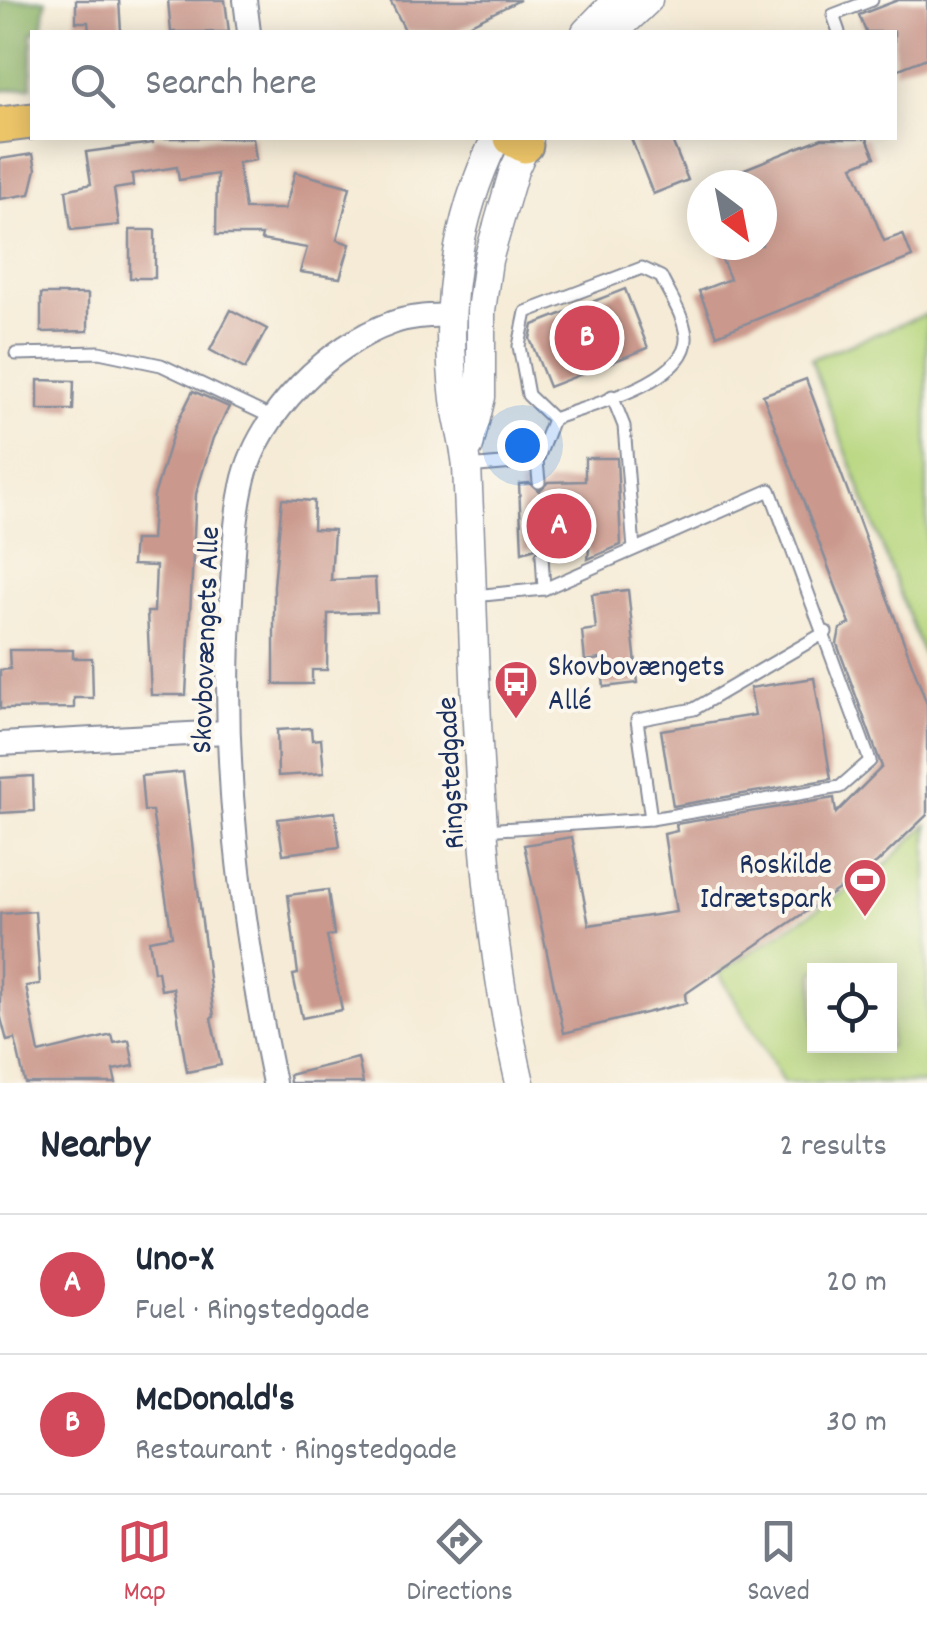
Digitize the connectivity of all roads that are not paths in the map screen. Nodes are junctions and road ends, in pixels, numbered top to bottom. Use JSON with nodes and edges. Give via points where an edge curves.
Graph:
{"nodes":[{"id":1,"x":245,"y":0,"type":"edge"},
{"id":2,"x":616,"y":0,"type":"edge"},
{"id":3,"x":648,"y":0,"type":"edge"},
{"id":4,"x":872,"y":0,"type":"edge"},
{"id":5,"x":249,"y":30,"type":"edge"},
{"id":6,"x":588,"y":30,"type":"edge"},
{"id":7,"x":616,"y":30,"type":"edge"},
{"id":8,"x":838,"y":30,"type":"edge"},
{"id":9,"x":30,"y":121,"type":"edge"},
{"id":10,"x":0,"y":125,"type":"edge"},
{"id":11,"x":514,"y":140,"type":"edge"},
{"id":12,"x":515,"y":140,"type":"edge"},
{"id":13,"x":452,"y":316,"type":"junction"},
{"id":14,"x":16,"y":354,"type":"dead end"},
{"id":15,"x":612,"y":396,"type":"junction"},
{"id":16,"x":273,"y":418,"type":"junction"},
{"id":17,"x":552,"y":420,"type":"junction"},
{"id":18,"x":537,"y":461,"type":"junction"},
{"id":19,"x":467,"y":462,"type":"junction"},
{"id":20,"x":538,"y":482,"type":"dead end"},
{"id":21,"x":634,"y":550,"type":"junction"},
{"id":22,"x":542,"y":555,"type":"dead end"},
{"id":23,"x":544,"y":589,"type":"junction"},
{"id":24,"x":474,"y":596,"type":"junction"},
{"id":25,"x":826,"y":632,"type":"junction"},
{"id":26,"x":226,"y":732,"type":"junction"},
{"id":27,"x":0,"y":744,"type":"edge"},
{"id":28,"x":651,"y":819,"type":"junction"},
{"id":29,"x":484,"y":830,"type":"junction"},
{"id":30,"x":274,"y":1083,"type":"edge"},
{"id":31,"x":520,"y":1083,"type":"edge"}],
"edges":[{"from":1,"to":5,"type":"street"},
{"from":2,"to":6,"type":"street"},
{"from":3,"to":7,"type":"street"},
{"from":4,"to":8,"type":"lane","via":[[833,16]]},
{"from":9,"to":10,"type":"main road"},
{"from":11,"to":13,"type":"street","name":"Ringstedgade","via":[[474,181],[460,232]]},
{"from":12,"to":19,"type":"street","name":"Ringstedgade","via":[[488,260],[481,396]]},
{"from":13,"to":16,"type":"street","name":"Skovbovængets Alle","via":[[419,316],[362,336],[317,370]]},
{"from":13,"to":19,"type":"street","name":"Ringstedgade","via":[[455,398]]},
{"from":14,"to":16,"type":"lane","via":[[99,352],[161,365]]},
{"from":15,"to":17,"type":"lane"},
{"from":15,"to":17,"type":"lane","via":[[664,376],[680,358],[686,337],[661,277],[642,268],[526,312],[520,346],[528,395]]},
{"from":15,"to":21,"type":"lane","via":[[624,426]]},
{"from":16,"to":26,"type":"street","name":"Skovbovængets Alle","via":[[245,475],[236,528]]},
{"from":17,"to":18,"type":"lane"},
{"from":18,"to":19,"type":"lane"},
{"from":18,"to":20,"type":"lane"},
{"from":19,"to":24,"type":"street","name":"Ringstedgade"},
{"from":21,"to":23,"type":"lane"},
{"from":21,"to":25,"type":"lane","via":[[770,490]]},
{"from":22,"to":23,"type":"lane"},
{"from":23,"to":24,"type":"lane"},
{"from":24,"to":29,"type":"street","name":"Ringstedgade"},
{"from":25,"to":28,"type":"lane","via":[[694,709],[637,720]]},
{"from":25,"to":28,"type":"lane","via":[[870,761],[840,787]]},
{"from":26,"to":27,"type":"street"},
{"from":26,"to":30,"type":"street","name":"Skovbovængets Alle","via":[[243,916]]},
{"from":28,"to":29,"type":"lane"},
{"from":29,"to":31,"type":"street","name":"Ringstedgade","via":[[501,1004]]}]}
